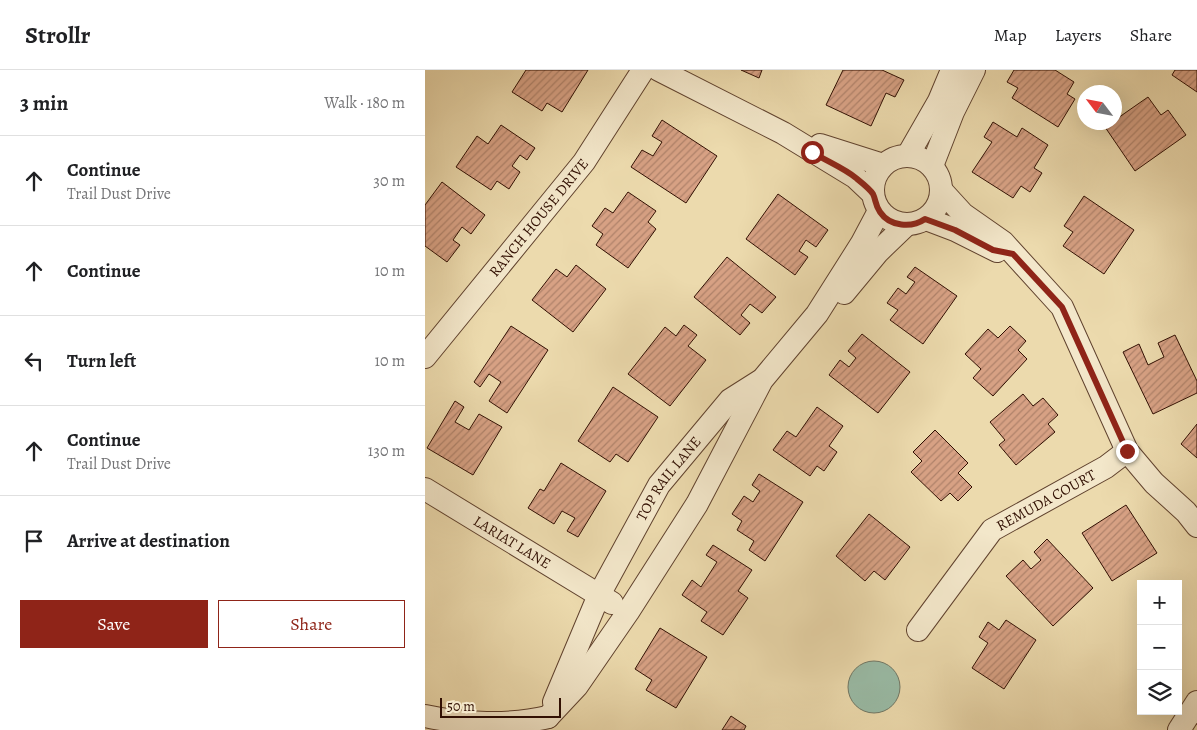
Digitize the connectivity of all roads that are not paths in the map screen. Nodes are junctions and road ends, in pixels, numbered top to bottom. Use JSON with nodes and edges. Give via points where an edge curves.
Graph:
{"nodes":[{"id":1,"x":643,"y":70,"type":"edge"},
{"id":2,"x":659,"y":70,"type":"edge"},
{"id":3,"x":952,"y":70,"type":"edge"},
{"id":4,"x":975,"y":70,"type":"edge"},
{"id":5,"x":783,"y":133,"type":"junction"},
{"id":6,"x":908,"y":155,"type":"junction"},
{"id":7,"x":883,"y":165,"type":"junction"},
{"id":8,"x":932,"y":166,"type":"junction"},
{"id":9,"x":942,"y":191,"type":"junction"},
{"id":10,"x":876,"y":202,"type":"junction"},
{"id":11,"x":916,"y":222,"type":"junction"},
{"id":12,"x":1013,"y":254,"type":"junction"},
{"id":13,"x":817,"y":314,"type":"junction"},
{"id":14,"x":425,"y":357,"type":"edge"},
{"id":15,"x":762,"y":380,"type":"junction"},
{"id":16,"x":1127,"y":451,"type":"junction"},
{"id":17,"x":425,"y":489,"type":"edge"},
{"id":18,"x":1193,"y":518,"type":"edge"},
{"id":19,"x":599,"y":595,"type":"junction"},
{"id":20,"x":628,"y":612,"type":"junction"},
{"id":21,"x":918,"y":630,"type":"dead end"},
{"id":22,"x":1197,"y":702,"type":"edge"},
{"id":23,"x":425,"y":716,"type":"edge"},
{"id":24,"x":548,"y":717,"type":"junction"},
{"id":25,"x":1179,"y":730,"type":"edge"}],
"edges":[{"from":1,"to":14,"type":"street","name":"RANCH HOUSE DRIVE","via":[[584,162]]},
{"from":2,"to":5,"type":"street"},
{"from":3,"to":6,"type":"street","via":[[939,101]]},
{"from":4,"to":8,"type":"street","via":[[953,112]]},
{"from":5,"to":7,"type":"street"},
{"from":5,"to":10,"type":"street","via":[[855,177]]},
{"from":6,"to":7,"type":"street"},
{"from":6,"to":8,"type":"street","via":[[921,158]]},
{"from":7,"to":10,"type":"street","via":[[875,176],[872,190]]},
{"from":8,"to":9,"type":"street"},
{"from":9,"to":11,"type":"street","via":[[931,216]]},
{"from":9,"to":12,"type":"street","via":[[963,214],[1003,242]]},
{"from":10,"to":11,"type":"street","via":[[881,214],[893,222]]},
{"from":10,"to":13,"type":"street","name":"TOP RAIL LANE","via":[[862,243]]},
{"from":11,"to":12,"type":"street","via":[[955,230],[993,250]]},
{"from":11,"to":13,"type":"street","name":"TOP RAIL LANE","via":[[877,252],[847,290]]},
{"from":12,"to":16,"type":"street","via":[[1062,307]]},
{"from":13,"to":15,"type":"street","name":"TOP RAIL LANE"},
{"from":15,"to":19,"type":"street","name":"TOP RAIL LANE","via":[[731,400],[659,485]]},
{"from":15,"to":20,"type":"street","name":"TOP RAIL LANE","via":[[697,504]]},
{"from":16,"to":18,"type":"street","via":[[1154,483]]},
{"from":16,"to":21,"type":"street","name":"REMUDA COURT","via":[[1106,467],[992,530]]},
{"from":17,"to":19,"type":"street","name":"LARIAT LANE"},
{"from":19,"to":20,"type":"street"},
{"from":19,"to":24,"type":"street","name":"TOP RAIL LANE"},
{"from":20,"to":24,"type":"street","name":"TOP RAIL LANE","via":[[577,686]]},
{"from":22,"to":25,"type":"street"},
{"from":23,"to":24,"type":"street","via":[[450,721],[528,722]]}]}
